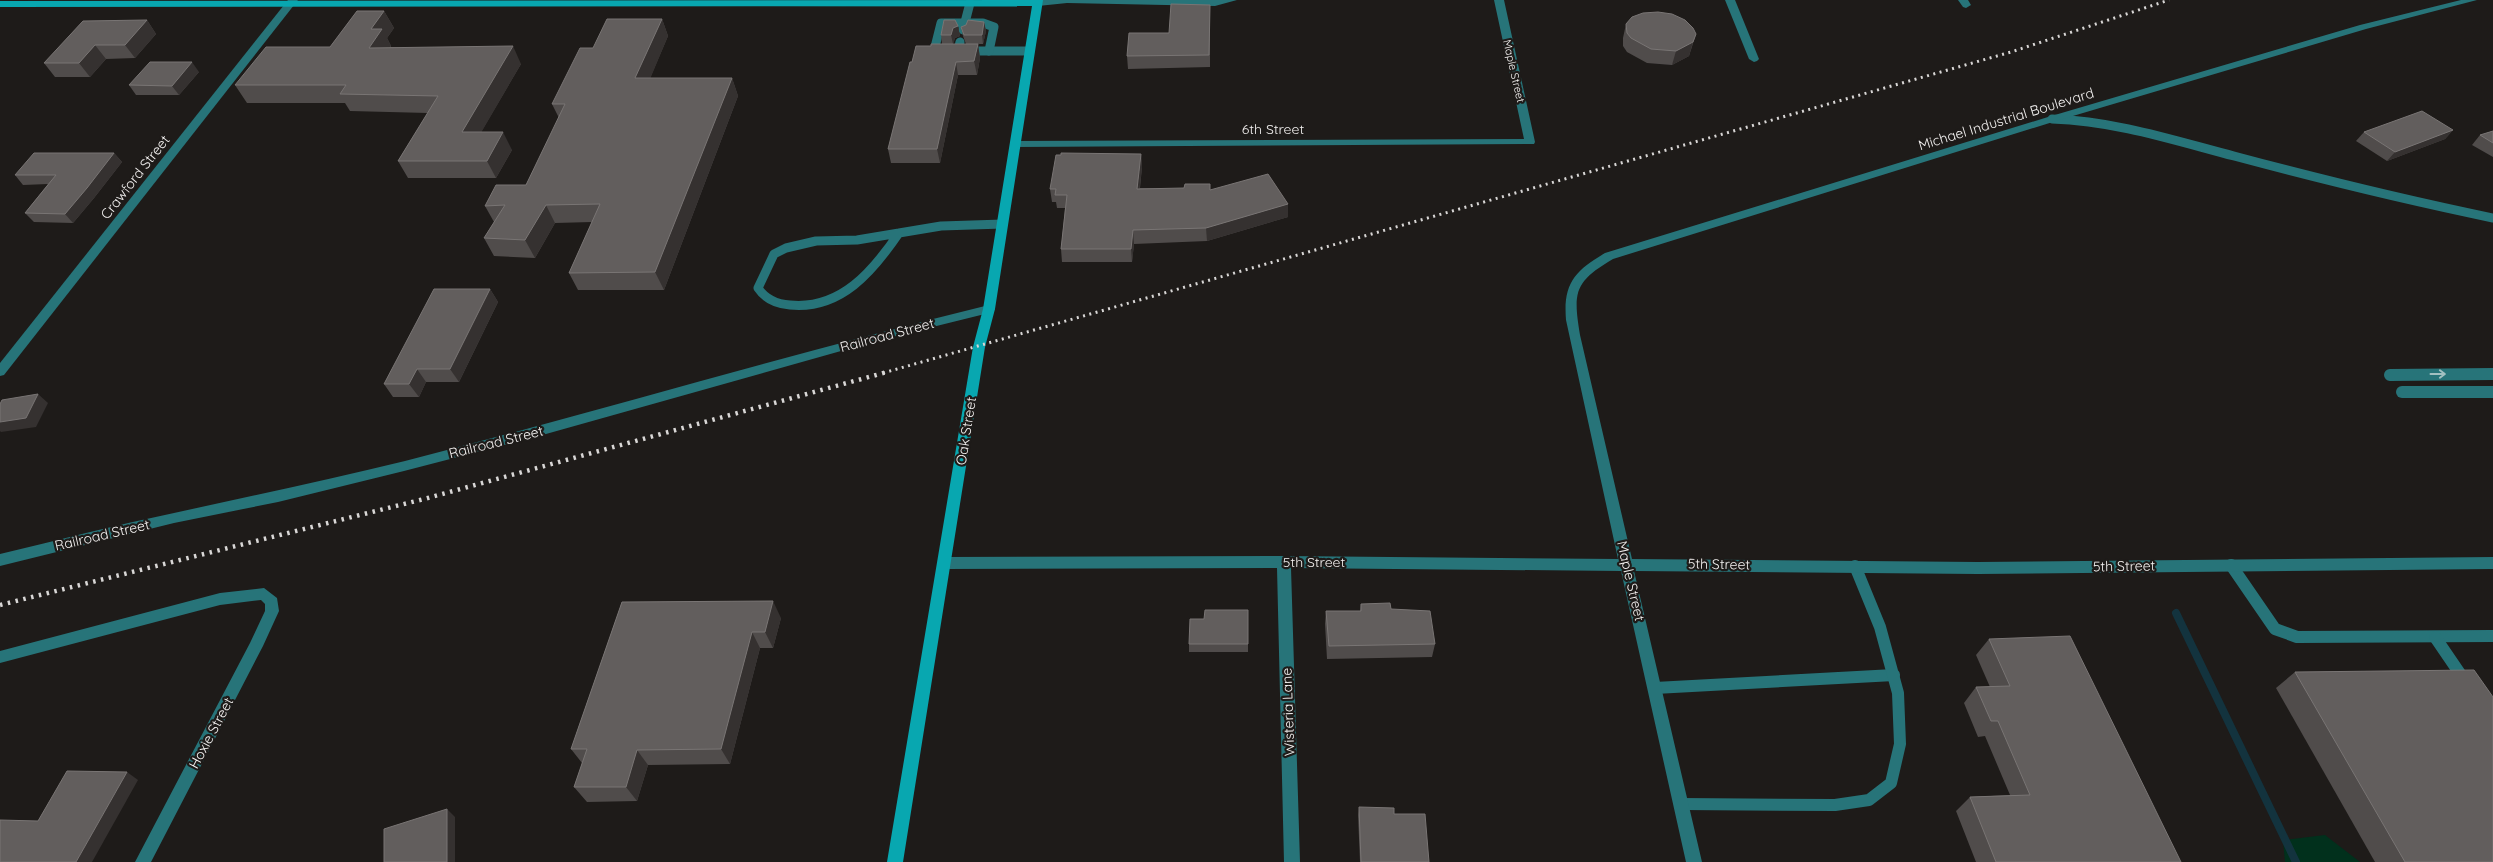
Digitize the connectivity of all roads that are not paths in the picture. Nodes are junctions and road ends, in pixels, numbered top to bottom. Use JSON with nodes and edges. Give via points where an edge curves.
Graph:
{"nodes":[{"id":1,"x":1232,"y":0,"type":"edge"},
{"id":2,"x":1499,"y":0,"type":"edge"},
{"id":3,"x":1730,"y":0,"type":"edge"},
{"id":4,"x":2472,"y":0,"type":"edge"},
{"id":5,"x":292,"y":1,"type":"edge"},
{"id":6,"x":688,"y":1,"type":"edge"},
{"id":7,"x":1038,"y":1,"type":"edge"},
{"id":8,"x":70,"y":2,"type":"edge"},
{"id":9,"x":970,"y":3,"type":"junction"},
{"id":10,"x":0,"y":4,"type":"edge"},
{"id":11,"x":964,"y":26,"type":"junction"},
{"id":12,"x":989,"y":51,"type":"junction"},
{"id":13,"x":1030,"y":51,"type":"junction"},
{"id":14,"x":1754,"y":59,"type":"dead end"},
{"id":15,"x":2052,"y":119,"type":"junction"},
{"id":16,"x":1530,"y":142,"type":"joint"},
{"id":17,"x":1015,"y":144,"type":"junction"},
{"id":18,"x":2493,"y":218,"type":"edge"},
{"id":19,"x":1003,"y":224,"type":"junction"},
{"id":20,"x":899,"y":234,"type":"junction"},
{"id":21,"x":1570,"y":299,"type":"joint"},
{"id":22,"x":989,"y":309,"type":"junction"},
{"id":23,"x":0,"y":372,"type":"edge"},
{"id":24,"x":2493,"y":374,"type":"edge"},
{"id":25,"x":2390,"y":375,"type":"dead end"},
{"id":26,"x":2402,"y":392,"type":"dead end"},
{"id":27,"x":2493,"y":392,"type":"edge"},
{"id":28,"x":0,"y":560,"type":"edge"},
{"id":29,"x":1284,"y":562,"type":"junction"},
{"id":30,"x":945,"y":563,"type":"junction"},
{"id":31,"x":1627,"y":563,"type":"junction"},
{"id":32,"x":2493,"y":563,"type":"edge"},
{"id":33,"x":2231,"y":565,"type":"junction"},
{"id":34,"x":1855,"y":566,"type":"junction"},
{"id":35,"x":2493,"y":636,"type":"edge"},
{"id":36,"x":2435,"y":637,"type":"junction"},
{"id":37,"x":0,"y":657,"type":"edge"},
{"id":38,"x":1894,"y":675,"type":"junction"},
{"id":39,"x":1655,"y":688,"type":"junction"},
{"id":40,"x":2472,"y":691,"type":"edge"},
{"id":41,"x":1681,"y":804,"type":"junction"},
{"id":42,"x":143,"y":862,"type":"edge"},
{"id":43,"x":895,"y":862,"type":"edge"},
{"id":44,"x":1292,"y":862,"type":"edge"},
{"id":45,"x":1694,"y":862,"type":"edge"}],
"edges":[{"from":1,"to":7,"type":"street","via":[[1215,3]]},
{"from":2,"to":16,"type":"street","name":"Maple Street"},
{"from":3,"to":14,"type":"street"},
{"from":4,"to":15,"type":"street","name":"Michael Industrial Boulevard","via":[[2363,27]]},
{"from":5,"to":6,"type":"main road"},
{"from":5,"to":8,"type":"main road"},
{"from":5,"to":23,"type":"street","name":"Crawford Street"},
{"from":6,"to":9,"type":"main road"},
{"from":7,"to":9,"type":"main road"},
{"from":7,"to":13,"type":"main road","name":"Oak Street"},
{"from":8,"to":10,"type":"main road"},
{"from":9,"to":11,"type":"lane"},
{"from":11,"to":12,"type":"lane","via":[[983,23],[994,27]]},
{"from":11,"to":12,"type":"lane","via":[[941,23],[934,51],[959,47]]},
{"from":12,"to":13,"type":"lane"},
{"from":13,"to":17,"type":"main road","name":"Oak Street"},
{"from":15,"to":18,"type":"lane","via":[[2115,125]]},
{"from":15,"to":21,"type":"street","name":"Michael Industrial Boulevard","via":[[1609,256],[1579,275]]},
{"from":16,"to":17,"type":"street","name":"6th Street"},
{"from":17,"to":19,"type":"main road","name":"Oak Street"},
{"from":19,"to":20,"type":"lane","via":[[940,226]]},
{"from":19,"to":22,"type":"main road","name":"Oak Street"},
{"from":20,"to":20,"type":"lane","via":[[816,241],[786,248],[774,254],[758,288],[762,296],[772,302],[794,307],[823,304],[848,292],[872,269]]},
{"from":21,"to":31,"type":"street","name":"Maple Street","via":[[1574,335]]},
{"from":22,"to":28,"type":"street","name":"Railroad Street","via":[[413,464]]},
{"from":22,"to":30,"type":"main road","name":"Oak Street","via":[[979,347]]},
{"from":25,"to":24,"type":"lane","one_way":true},
{"from":26,"to":27,"type":"lane"},
{"from":29,"to":30,"type":"street","name":"5th Street"},
{"from":29,"to":31,"type":"street","name":"5th Street"},
{"from":29,"to":44,"type":"street","name":"Wisteria Lane"},
{"from":30,"to":43,"type":"main road","name":"Oak Street"},
{"from":31,"to":34,"type":"street","name":"5th Street"},
{"from":31,"to":39,"type":"street","name":"Maple Street"},
{"from":32,"to":33,"type":"street","name":"5th Street"},
{"from":33,"to":34,"type":"street","name":"5th Street"},
{"from":33,"to":36,"type":"lane","via":[[2275,629],[2297,637]]},
{"from":34,"to":38,"type":"lane","via":[[1880,627]]},
{"from":35,"to":36,"type":"lane"},
{"from":36,"to":40,"type":"lane"},
{"from":37,"to":42,"type":"street","name":"Hoxie Street","via":[[220,598],[264,594],[272,602],[272,611],[256,646]]},
{"from":38,"to":39,"type":"lane"},
{"from":38,"to":41,"type":"lane","via":[[1900,744],[1891,783],[1869,800],[1835,805]]},
{"from":39,"to":41,"type":"street","name":"Maple Street"},
{"from":41,"to":45,"type":"street","name":"Maple Street"}]}
